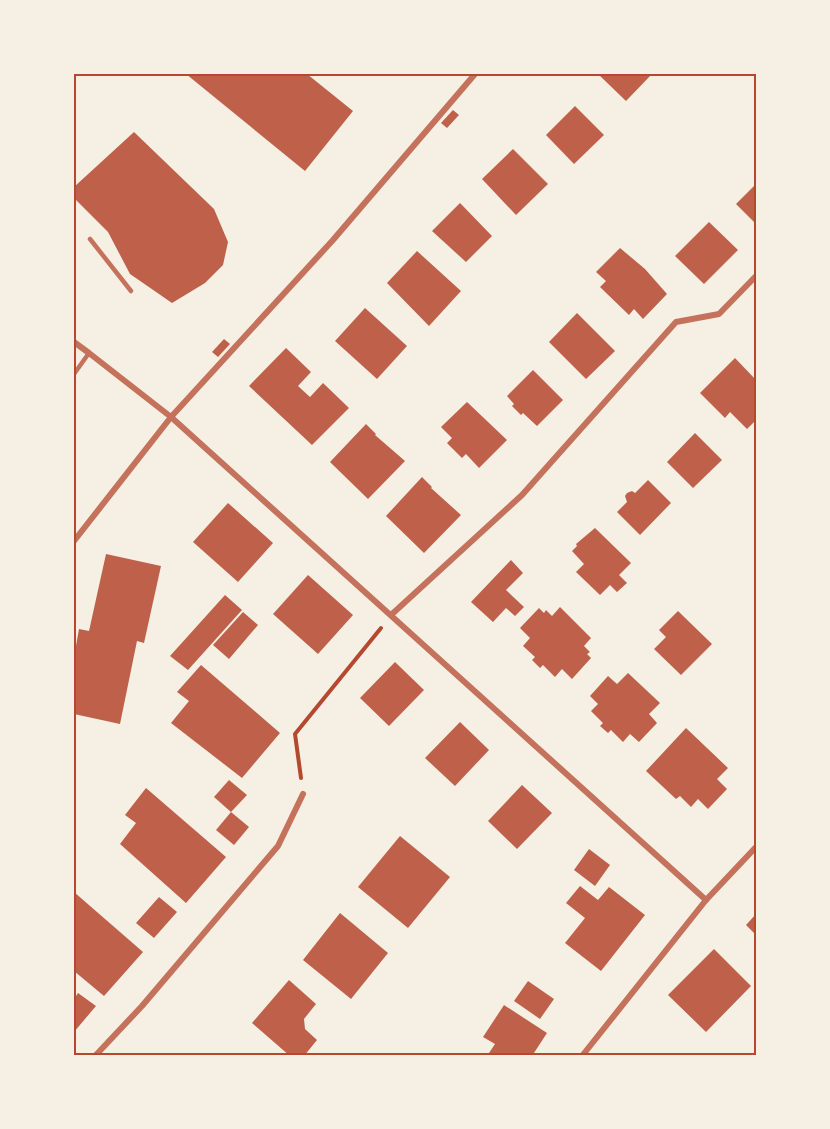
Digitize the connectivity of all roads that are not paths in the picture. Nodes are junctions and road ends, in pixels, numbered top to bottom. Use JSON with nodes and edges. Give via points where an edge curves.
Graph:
{"nodes":[{"id":1,"x":475,"y":74,"type":"edge"},
{"id":2,"x":90,"y":239,"type":"dead end"},
{"id":3,"x":756,"y":276,"type":"edge"},
{"id":4,"x":131,"y":291,"type":"dead end"},
{"id":5,"x":74,"y":342,"type":"edge"},
{"id":6,"x":89,"y":353,"type":"junction"},
{"id":7,"x":74,"y":374,"type":"edge"},
{"id":8,"x":171,"y":417,"type":"junction"},
{"id":9,"x":74,"y":541,"type":"edge"},
{"id":10,"x":391,"y":615,"type":"junction"},
{"id":11,"x":303,"y":794,"type":"road end"},
{"id":12,"x":756,"y":847,"type":"edge"},
{"id":13,"x":706,"y":900,"type":"junction"},
{"id":14,"x":95,"y":1056,"type":"edge"},
{"id":15,"x":582,"y":1056,"type":"edge"}],
"edges":[{"from":1,"to":8,"type":"street","via":[[333,240]]},
{"from":2,"to":4,"type":"lane"},
{"from":3,"to":10,"type":"street","via":[[719,314],[676,322],[522,495]]},
{"from":5,"to":6,"type":"street"},
{"from":6,"to":7,"type":"lane"},
{"from":6,"to":8,"type":"street"},
{"from":8,"to":9,"type":"street"},
{"from":8,"to":10,"type":"street"},
{"from":10,"to":13,"type":"street"},
{"from":11,"to":14,"type":"street","via":[[278,846]]},
{"from":12,"to":13,"type":"street"},
{"from":13,"to":15,"type":"street"}]}
